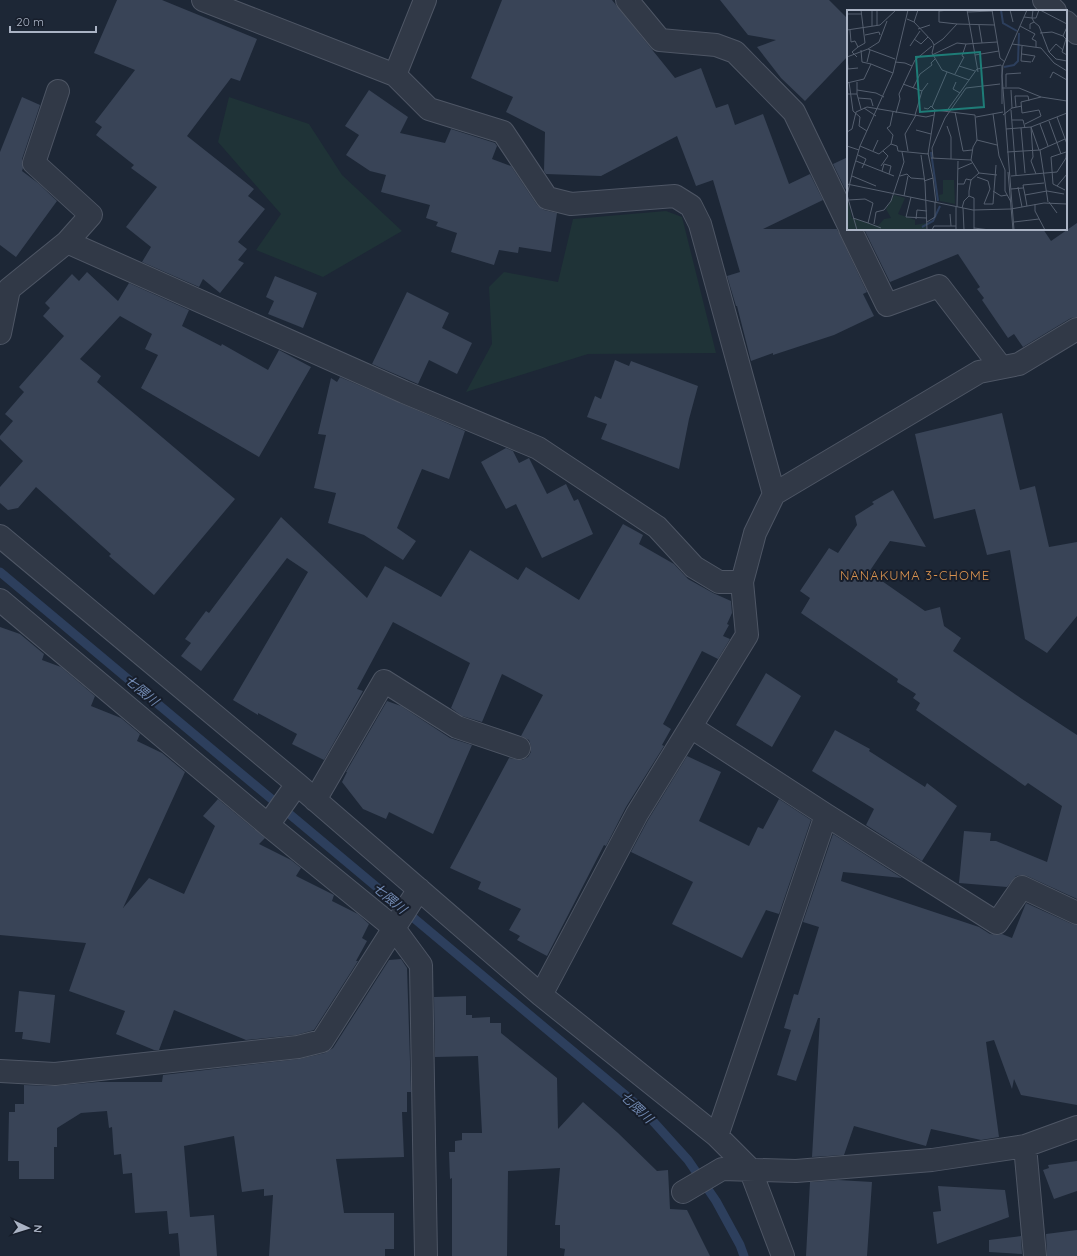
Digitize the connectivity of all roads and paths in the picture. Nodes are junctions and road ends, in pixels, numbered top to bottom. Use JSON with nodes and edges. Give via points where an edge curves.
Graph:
{"nodes":[{"id":1,"x":203,"y":0,"type":"edge"},
{"id":2,"x":424,"y":0,"type":"edge"},
{"id":3,"x":627,"y":0,"type":"edge"},
{"id":4,"x":1044,"y":0,"type":"edge"},
{"id":5,"x":1054,"y":10,"type":"edge"},
{"id":6,"x":1067,"y":23,"type":"edge"},
{"id":7,"x":1077,"y":33,"type":"edge"},
{"id":8,"x":395,"y":75,"type":"junction"},
{"id":9,"x":58,"y":91,"type":"dead end"},
{"id":10,"x":847,"y":222,"type":"edge"},
{"id":11,"x":850,"y":230,"type":"edge"},
{"id":12,"x":67,"y":242,"type":"junction"},
{"id":13,"x":4,"y":288,"type":"edge"},
{"id":14,"x":1077,"y":329,"type":"edge"},
{"id":15,"x":0,"y":333,"type":"edge"},
{"id":16,"x":1001,"y":367,"type":"junction"},
{"id":17,"x":774,"y":494,"type":"junction"},
{"id":18,"x":0,"y":536,"type":"edge"},
{"id":19,"x":742,"y":582,"type":"junction"},
{"id":20,"x":0,"y":600,"type":"edge"},
{"id":21,"x":691,"y":727,"type":"junction"},
{"id":22,"x":519,"y":748,"type":"dead end"},
{"id":23,"x":297,"y":784,"type":"junction"},
{"id":24,"x":315,"y":800,"type":"junction"},
{"id":25,"x":826,"y":815,"type":"junction"},
{"id":26,"x":268,"y":825,"type":"junction"},
{"id":27,"x":419,"y":889,"type":"junction"},
{"id":28,"x":1077,"y":913,"type":"edge"},
{"id":29,"x":393,"y":927,"type":"junction"},
{"id":30,"x":541,"y":995,"type":"junction"},
{"id":31,"x":0,"y":1071,"type":"edge"},
{"id":32,"x":1077,"y":1127,"type":"edge"},
{"id":33,"x":717,"y":1136,"type":"junction"},
{"id":34,"x":1025,"y":1146,"type":"junction"},
{"id":35,"x":750,"y":1169,"type":"junction"},
{"id":36,"x":683,"y":1192,"type":"dead end"},
{"id":37,"x":426,"y":1256,"type":"edge"},
{"id":38,"x":783,"y":1256,"type":"edge"},
{"id":39,"x":1034,"y":1256,"type":"edge"}],
"edges":[{"from":1,"to":8,"type":"street"},
{"from":2,"to":8,"type":"street"},
{"from":3,"to":10,"type":"street","via":[[660,40],[716,45],[735,52],[794,112]]},
{"from":4,"to":5,"type":"street"},
{"from":6,"to":7,"type":"street"},
{"from":8,"to":17,"type":"street","via":[[429,109],[503,132],[547,198],[571,204],[675,196],[690,206],[700,224]]},
{"from":9,"to":12,"type":"street","via":[[34,163],[91,215]]},
{"from":11,"to":16,"type":"street","via":[[887,305],[938,286]]},
{"from":12,"to":13,"type":"street"},
{"from":12,"to":19,"type":"street","via":[[404,392],[538,448],[657,527],[694,567],[719,582]]},
{"from":13,"to":15,"type":"street"},
{"from":14,"to":16,"type":"street","via":[[1019,364]]},
{"from":16,"to":17,"type":"street","via":[[979,372]]},
{"from":17,"to":19,"type":"street","via":[[756,533]]},
{"from":18,"to":23,"type":"street"},
{"from":19,"to":21,"type":"street","via":[[747,636]]},
{"from":20,"to":26,"type":"street"},
{"from":21,"to":25,"type":"street"},
{"from":21,"to":30,"type":"street","via":[[637,814]]},
{"from":22,"to":24,"type":"street","via":[[457,727],[384,681]]},
{"from":23,"to":24,"type":"street"},
{"from":23,"to":26,"type":"street"},
{"from":24,"to":27,"type":"street"},
{"from":25,"to":28,"type":"street","via":[[997,923],[1022,887]]},
{"from":25,"to":33,"type":"street"},
{"from":26,"to":29,"type":"street"},
{"from":27,"to":29,"type":"street"},
{"from":27,"to":30,"type":"street"},
{"from":29,"to":31,"type":"street","via":[[322,1041],[298,1047],[55,1074]]},
{"from":29,"to":37,"type":"street","via":[[421,965]]},
{"from":30,"to":33,"type":"street"},
{"from":32,"to":34,"type":"street"},
{"from":33,"to":35,"type":"street"},
{"from":34,"to":35,"type":"street","via":[[932,1160],[796,1171]]},
{"from":34,"to":39,"type":"street"},
{"from":35,"to":36,"type":"street","via":[[722,1169]]},
{"from":35,"to":38,"type":"street"}]}
